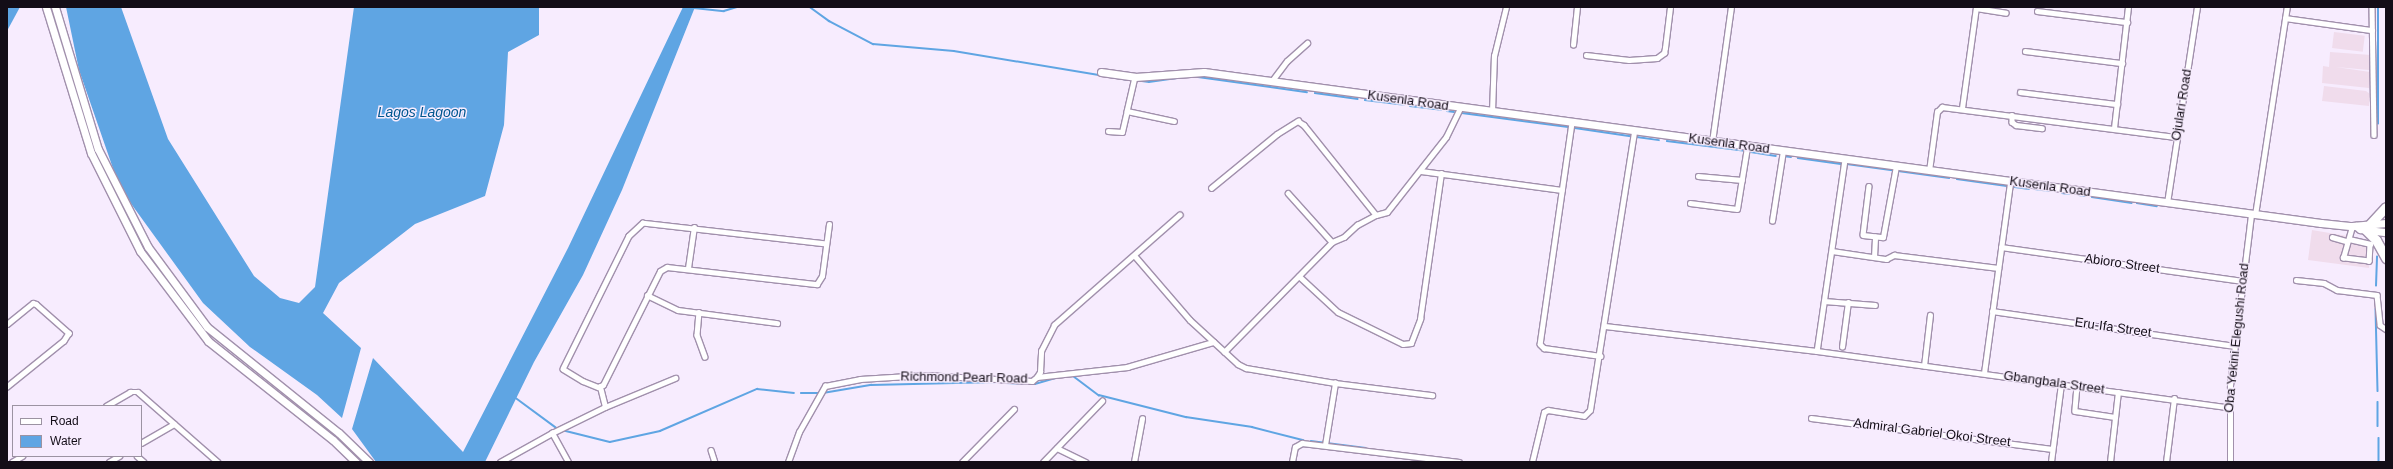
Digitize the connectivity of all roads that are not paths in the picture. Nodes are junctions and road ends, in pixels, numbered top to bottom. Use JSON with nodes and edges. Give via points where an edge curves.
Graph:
{"nodes":[{"id":1,"x":46,"y":7,"type":"edge"},
{"id":2,"x":55,"y":7,"type":"edge"},
{"id":3,"x":1506,"y":7,"type":"edge"},
{"id":4,"x":1577,"y":7,"type":"edge"},
{"id":5,"x":1670,"y":7,"type":"edge"},
{"id":6,"x":1731,"y":7,"type":"edge"},
{"id":7,"x":1976,"y":7,"type":"edge"},
{"id":8,"x":2128,"y":7,"type":"edge"},
{"id":9,"x":2197,"y":7,"type":"edge"},
{"id":10,"x":2287,"y":7,"type":"edge"},
{"id":11,"x":2372,"y":7,"type":"edge"},
{"id":12,"x":2037,"y":11,"type":"dead end"},
{"id":13,"x":2006,"y":12,"type":"dead end"},
{"id":14,"x":2285,"y":18,"type":"junction"},
{"id":15,"x":2127,"y":22,"type":"junction"},
{"id":16,"x":2372,"y":30,"type":"junction"},
{"id":17,"x":1307,"y":42,"type":"dead end"},
{"id":18,"x":1572,"y":45,"type":"dead end"},
{"id":19,"x":2025,"y":51,"type":"dead end"},
{"id":20,"x":1586,"y":55,"type":"dead end"},
{"id":21,"x":2122,"y":63,"type":"junction"},
{"id":22,"x":1101,"y":72,"type":"dead end"},
{"id":23,"x":1134,"y":80,"type":"junction"},
{"id":24,"x":1271,"y":82,"type":"junction"},
{"id":25,"x":2020,"y":92,"type":"dead end"},
{"id":26,"x":2117,"y":104,"type":"junction"},
{"id":27,"x":1460,"y":108,"type":"junction"},
{"id":28,"x":1962,"y":108,"type":"junction"},
{"id":29,"x":1127,"y":110,"type":"junction"},
{"id":30,"x":1492,"y":112,"type":"junction"},
{"id":31,"x":2012,"y":115,"type":"junction"},
{"id":32,"x":1174,"y":121,"type":"dead end"},
{"id":33,"x":1572,"y":123,"type":"junction"},
{"id":34,"x":2042,"y":128,"type":"dead end"},
{"id":35,"x":2114,"y":128,"type":"junction"},
{"id":36,"x":1108,"y":131,"type":"dead end"},
{"id":37,"x":1634,"y":131,"type":"junction"},
{"id":38,"x":2374,"y":135,"type":"dead end"},
{"id":39,"x":2177,"y":137,"type":"junction"},
{"id":40,"x":1712,"y":142,"type":"junction"},
{"id":41,"x":1748,"y":147,"type":"junction"},
{"id":42,"x":1783,"y":151,"type":"junction"},
{"id":43,"x":1845,"y":160,"type":"junction"},
{"id":44,"x":1896,"y":166,"type":"junction"},
{"id":45,"x":1421,"y":171,"type":"junction"},
{"id":46,"x":1929,"y":171,"type":"junction"},
{"id":47,"x":1441,"y":174,"type":"junction"},
{"id":48,"x":1698,"y":176,"type":"dead end"},
{"id":49,"x":1742,"y":180,"type":"junction"},
{"id":50,"x":2010,"y":182,"type":"junction"},
{"id":51,"x":1870,"y":186,"type":"dead end"},
{"id":52,"x":1211,"y":188,"type":"dead end"},
{"id":53,"x":1562,"y":190,"type":"junction"},
{"id":54,"x":1288,"y":193,"type":"dead end"},
{"id":55,"x":1690,"y":203,"type":"dead end"},
{"id":56,"x":2167,"y":203,"type":"junction"},
{"id":57,"x":2386,"y":207,"type":"edge"},
{"id":58,"x":2253,"y":214,"type":"junction"},
{"id":59,"x":1179,"y":215,"type":"dead end"},
{"id":60,"x":1376,"y":215,"type":"junction"},
{"id":61,"x":1772,"y":221,"type":"dead end"},
{"id":62,"x":829,"y":224,"type":"dead end"},
{"id":63,"x":2386,"y":224,"type":"edge"},
{"id":64,"x":2354,"y":226,"type":"junction"},
{"id":65,"x":694,"y":227,"type":"junction"},
{"id":66,"x":2368,"y":227,"type":"junction"},
{"id":67,"x":2386,"y":232,"type":"edge"},
{"id":68,"x":1875,"y":237,"type":"junction"},
{"id":69,"x":2332,"y":237,"type":"dead end"},
{"id":70,"x":2348,"y":240,"type":"junction"},
{"id":71,"x":1332,"y":242,"type":"junction"},
{"id":72,"x":826,"y":244,"type":"junction"},
{"id":73,"x":2001,"y":247,"type":"junction"},
{"id":74,"x":1832,"y":252,"type":"junction"},
{"id":75,"x":2386,"y":252,"type":"edge"},
{"id":76,"x":1134,"y":256,"type":"junction"},
{"id":77,"x":1874,"y":257,"type":"junction"},
{"id":78,"x":2386,"y":258,"type":"edge"},
{"id":79,"x":2386,"y":265,"type":"edge"},
{"id":80,"x":688,"y":268,"type":"junction"},
{"id":81,"x":1998,"y":268,"type":"junction"},
{"id":82,"x":1299,"y":276,"type":"junction"},
{"id":83,"x":2296,"y":280,"type":"dead end"},
{"id":84,"x":2243,"y":281,"type":"junction"},
{"id":85,"x":648,"y":295,"type":"junction"},
{"id":86,"x":1824,"y":301,"type":"junction"},
{"id":87,"x":1848,"y":302,"type":"junction"},
{"id":88,"x":1875,"y":305,"type":"dead end"},
{"id":89,"x":1992,"y":310,"type":"junction"},
{"id":90,"x":699,"y":312,"type":"junction"},
{"id":91,"x":1930,"y":315,"type":"dead end"},
{"id":92,"x":776,"y":323,"type":"dead end"},
{"id":93,"x":7,"y":324,"type":"edge"},
{"id":94,"x":1605,"y":326,"type":"junction"},
{"id":95,"x":2386,"y":328,"type":"edge"},
{"id":96,"x":1213,"y":342,"type":"junction"},
{"id":97,"x":2234,"y":346,"type":"junction"},
{"id":98,"x":1842,"y":347,"type":"dead end"},
{"id":99,"x":1817,"y":351,"type":"junction"},
{"id":100,"x":1224,"y":352,"type":"junction"},
{"id":101,"x":1600,"y":356,"type":"junction"},
{"id":102,"x":705,"y":357,"type":"dead end"},
{"id":103,"x":1924,"y":366,"type":"junction"},
{"id":104,"x":1984,"y":373,"type":"junction"},
{"id":105,"x":1037,"y":377,"type":"junction"},
{"id":106,"x":675,"y":378,"type":"dead end"},
{"id":107,"x":1335,"y":383,"type":"junction"},
{"id":108,"x":2061,"y":384,"type":"junction"},
{"id":109,"x":2077,"y":386,"type":"junction"},
{"id":110,"x":7,"y":387,"type":"edge"},
{"id":111,"x":600,"y":387,"type":"junction"},
{"id":112,"x":2118,"y":392,"type":"junction"},
{"id":113,"x":1432,"y":395,"type":"dead end"},
{"id":114,"x":2174,"y":399,"type":"junction"},
{"id":115,"x":1102,"y":401,"type":"dead end"},
{"id":116,"x":108,"y":405,"type":"edge"},
{"id":117,"x":605,"y":407,"type":"junction"},
{"id":118,"x":2228,"y":407,"type":"junction"},
{"id":119,"x":1014,"y":409,"type":"dead end"},
{"id":120,"x":2115,"y":417,"type":"junction"},
{"id":121,"x":1811,"y":418,"type":"dead end"},
{"id":122,"x":1142,"y":420,"type":"dead end"},
{"id":123,"x":174,"y":424,"type":"junction"},
{"id":124,"x":552,"y":433,"type":"junction"},
{"id":125,"x":142,"y":442,"type":"edge"},
{"id":126,"x":1325,"y":446,"type":"junction"},
{"id":127,"x":1057,"y":448,"type":"junction"},
{"id":128,"x":2052,"y":449,"type":"junction"},
{"id":129,"x":711,"y":450,"type":"dead end"},
{"id":130,"x":20,"y":457,"type":"edge"},
{"id":131,"x":118,"y":457,"type":"edge"},
{"id":132,"x":7,"y":459,"type":"edge"},
{"id":133,"x":11,"y":462,"type":"edge"},
{"id":134,"x":109,"y":462,"type":"edge"},
{"id":135,"x":218,"y":462,"type":"edge"},
{"id":136,"x":356,"y":462,"type":"edge"},
{"id":137,"x":369,"y":462,"type":"edge"},
{"id":138,"x":500,"y":462,"type":"edge"},
{"id":139,"x":568,"y":462,"type":"edge"},
{"id":140,"x":715,"y":462,"type":"edge"},
{"id":141,"x":788,"y":462,"type":"edge"},
{"id":142,"x":962,"y":462,"type":"edge"},
{"id":143,"x":1043,"y":462,"type":"edge"},
{"id":144,"x":1086,"y":462,"type":"edge"},
{"id":145,"x":1134,"y":462,"type":"edge"},
{"id":146,"x":1292,"y":462,"type":"edge"},
{"id":147,"x":1459,"y":462,"type":"edge"},
{"id":148,"x":1532,"y":462,"type":"edge"},
{"id":149,"x":2051,"y":462,"type":"edge"},
{"id":150,"x":2110,"y":462,"type":"edge"},
{"id":151,"x":2166,"y":462,"type":"edge"},
{"id":152,"x":2230,"y":462,"type":"edge"}],
"edges":[{"from":1,"to":136,"type":"main road","via":[[91,153],[140,250],[208,341],[333,440]]},
{"from":2,"to":137,"type":"main road","via":[[98,149],[148,247],[207,327],[339,433]]},
{"from":3,"to":30,"type":"street","via":[[1494,56]]},
{"from":4,"to":18,"type":"street"},
{"from":5,"to":20,"type":"street","via":[[1664,53],[1657,58],[1630,60]]},
{"from":6,"to":40,"type":"street"},
{"from":7,"to":13,"type":"street"},
{"from":7,"to":28,"type":"street"},
{"from":8,"to":15,"type":"street"},
{"from":9,"to":39,"type":"street","name":"Ojulari Road"},
{"from":10,"to":14,"type":"street","name":"Oba Yekini Elegushi Road"},
{"from":11,"to":16,"type":"street"},
{"from":12,"to":15,"type":"street"},
{"from":14,"to":16,"type":"street"},
{"from":14,"to":58,"type":"street","name":"Oba Yekini Elegushi Road"},
{"from":15,"to":21,"type":"street"},
{"from":16,"to":38,"type":"street"},
{"from":17,"to":24,"type":"street","via":[[1287,61]]},
{"from":19,"to":21,"type":"street"},
{"from":21,"to":26,"type":"street"},
{"from":22,"to":23,"type":"main road","name":"Kusenla Road"},
{"from":23,"to":24,"type":"main road","name":"Kusenla Road","via":[[1192,72]]},
{"from":23,"to":29,"type":"street"},
{"from":24,"to":27,"type":"main road","name":"Kusenla Road"},
{"from":25,"to":26,"type":"street"},
{"from":26,"to":35,"type":"street"},
{"from":27,"to":30,"type":"main road","name":"Kusenla Road"},
{"from":27,"to":45,"type":"street","via":[[1446,137]]},
{"from":28,"to":31,"type":"street"},
{"from":28,"to":46,"type":"street","via":[[1938,109]]},
{"from":29,"to":32,"type":"street"},
{"from":29,"to":36,"type":"street","via":[[1122,132]]},
{"from":30,"to":33,"type":"main road","name":"Kusenla Road"},
{"from":31,"to":34,"type":"street","via":[[2012,122],[2016,125]]},
{"from":31,"to":35,"type":"street"},
{"from":33,"to":37,"type":"main road","name":"Kusenla Road"},
{"from":33,"to":53,"type":"street"},
{"from":35,"to":39,"type":"street"},
{"from":37,"to":40,"type":"main road","name":"Kusenla Road"},
{"from":37,"to":94,"type":"street"},
{"from":39,"to":56,"type":"street","name":"Ojulari Road"},
{"from":40,"to":41,"type":"main road","name":"Kusenla Road"},
{"from":41,"to":42,"type":"main road","name":"Kusenla Road"},
{"from":41,"to":49,"type":"street"},
{"from":42,"to":43,"type":"main road","name":"Kusenla Road"},
{"from":42,"to":61,"type":"street"},
{"from":43,"to":44,"type":"main road","name":"Kusenla Road"},
{"from":43,"to":74,"type":"street"},
{"from":44,"to":46,"type":"main road","name":"Kusenla Road"},
{"from":44,"to":68,"type":"street","via":[[1883,237]]},
{"from":45,"to":47,"type":"street"},
{"from":45,"to":60,"type":"street","via":[[1387,212]]},
{"from":46,"to":50,"type":"main road","name":"Kusenla Road"},
{"from":47,"to":53,"type":"street"},
{"from":47,"to":82,"type":"street","via":[[1420,319],[1411,343],[1403,344],[1338,312]]},
{"from":48,"to":49,"type":"street"},
{"from":49,"to":55,"type":"street","via":[[1737,209]]},
{"from":50,"to":56,"type":"main road","name":"Kusenla Road"},
{"from":50,"to":73,"type":"street"},
{"from":51,"to":68,"type":"street","via":[[1863,235]]},
{"from":52,"to":60,"type":"street","via":[[1276,134],[1298,121],[1304,124]]},
{"from":53,"to":101,"type":"street","via":[[1540,344],[1544,348]]},
{"from":54,"to":71,"type":"street"},
{"from":56,"to":58,"type":"main road","name":"Kusenla Road"},
{"from":57,"to":66,"type":"highway"},
{"from":58,"to":64,"type":"main road","name":"Kusenla Road"},
{"from":58,"to":84,"type":"street","name":"Oba Yekini Elegushi Road"},
{"from":59,"to":76,"type":"street","name":"Richmond Pearl Road"},
{"from":60,"to":71,"type":"street","via":[[1357,225],[1344,237]]},
{"from":62,"to":72,"type":"street"},
{"from":63,"to":66,"type":"main road","name":"Kusenla Road"},
{"from":64,"to":66,"type":"main road","name":"Kusenla Road"},
{"from":64,"to":70,"type":"street"},
{"from":65,"to":72,"type":"street"},
{"from":65,"to":80,"type":"street"},
{"from":65,"to":111,"type":"street","via":[[648,221],[635,228],[630,236],[564,366],[564,371]]},
{"from":66,"to":67,"type":"main road","name":"Kusenla Road"},
{"from":66,"to":78,"type":"highway"},
{"from":68,"to":77,"type":"street"},
{"from":69,"to":70,"type":"street"},
{"from":70,"to":70,"type":"street","via":[[2343,258],[2369,261],[2370,244]]},
{"from":71,"to":82,"type":"street"},
{"from":72,"to":80,"type":"street","via":[[822,276],[813,286]]},
{"from":73,"to":81,"type":"street"},
{"from":73,"to":84,"type":"street","name":"Abioro Street"},
{"from":74,"to":77,"type":"street"},
{"from":74,"to":86,"type":"street"},
{"from":75,"to":78,"type":"highway"},
{"from":76,"to":96,"type":"street","via":[[1190,320]]},
{"from":76,"to":105,"type":"street","name":"Richmond Pearl Road","via":[[1054,325],[1041,351],[1040,372]]},
{"from":77,"to":81,"type":"street","via":[[1886,259],[1894,255]]},
{"from":78,"to":79,"type":"highway"},
{"from":80,"to":85,"type":"street","via":[[662,268]]},
{"from":81,"to":89,"type":"street"},
{"from":82,"to":100,"type":"street"},
{"from":83,"to":95,"type":"street","via":[[2324,283],[2337,290],[2378,295],[2380,325]]},
{"from":84,"to":97,"type":"street","name":"Oba Yekini Elegushi Road"},
{"from":85,"to":90,"type":"street","via":[[678,310]]},
{"from":85,"to":111,"type":"street"},
{"from":86,"to":87,"type":"street"},
{"from":86,"to":99,"type":"street"},
{"from":87,"to":88,"type":"street"},
{"from":87,"to":98,"type":"street"},
{"from":89,"to":97,"type":"street","name":"Eru-Ifa Street"},
{"from":89,"to":104,"type":"street"},
{"from":90,"to":92,"type":"street"},
{"from":90,"to":102,"type":"street","via":[[697,335]]},
{"from":91,"to":103,"type":"street"},
{"from":93,"to":110,"type":"street","via":[[33,303],[69,333],[64,341]]},
{"from":94,"to":99,"type":"street","name":"Gbangbala Street"},
{"from":94,"to":101,"type":"street"},
{"from":96,"to":100,"type":"street"},
{"from":96,"to":105,"type":"street","via":[[1127,368]]},
{"from":97,"to":118,"type":"street","name":"Oba Yekini Elegushi Road"},
{"from":99,"to":103,"type":"street","name":"Gbangbala Street"},
{"from":100,"to":107,"type":"street","via":[[1246,368]]},
{"from":101,"to":148,"type":"street","via":[[1590,410],[1584,416],[1548,410],[1544,412]]},
{"from":103,"to":104,"type":"street","name":"Gbangbala Street"},
{"from":104,"to":108,"type":"street","name":"Gbangbala Street"},
{"from":105,"to":141,"type":"street","name":"Richmond Pearl Road","via":[[1032,381],[924,375],[867,379],[825,386],[800,432]]},
{"from":106,"to":117,"type":"street"},
{"from":107,"to":113,"type":"street"},
{"from":107,"to":126,"type":"street"},
{"from":108,"to":109,"type":"street","name":"Gbangbala Street"},
{"from":108,"to":128,"type":"street"},
{"from":109,"to":112,"type":"street","name":"Gbangbala Street"},
{"from":109,"to":120,"type":"street","via":[[2075,411]]},
{"from":111,"to":117,"type":"street"},
{"from":112,"to":114,"type":"street","name":"Gbangbala Street"},
{"from":112,"to":120,"type":"street"},
{"from":114,"to":118,"type":"street","name":"Gbangbala Street"},
{"from":114,"to":151,"type":"street"},
{"from":115,"to":127,"type":"street"},
{"from":116,"to":123,"type":"street","via":[[130,392],[138,392]]},
{"from":117,"to":124,"type":"street"},
{"from":118,"to":152,"type":"street","name":"Oba Yekini Elegushi Road"},
{"from":119,"to":142,"type":"street"},
{"from":120,"to":150,"type":"street"},
{"from":121,"to":128,"type":"street","name":"Admiral Gabriel Okoi Street"},
{"from":122,"to":145,"type":"street"},
{"from":123,"to":125,"type":"street"},
{"from":123,"to":135,"type":"street"},
{"from":124,"to":138,"type":"street"},
{"from":124,"to":139,"type":"street"},
{"from":126,"to":146,"type":"street","via":[[1298,443]]},
{"from":126,"to":147,"type":"street"},
{"from":127,"to":143,"type":"street"},
{"from":127,"to":144,"type":"street"},
{"from":128,"to":149,"type":"street"},
{"from":129,"to":140,"type":"street"},
{"from":130,"to":133,"type":"street"},
{"from":131,"to":134,"type":"street"},
{"from":132,"to":133,"type":"street"}]}
